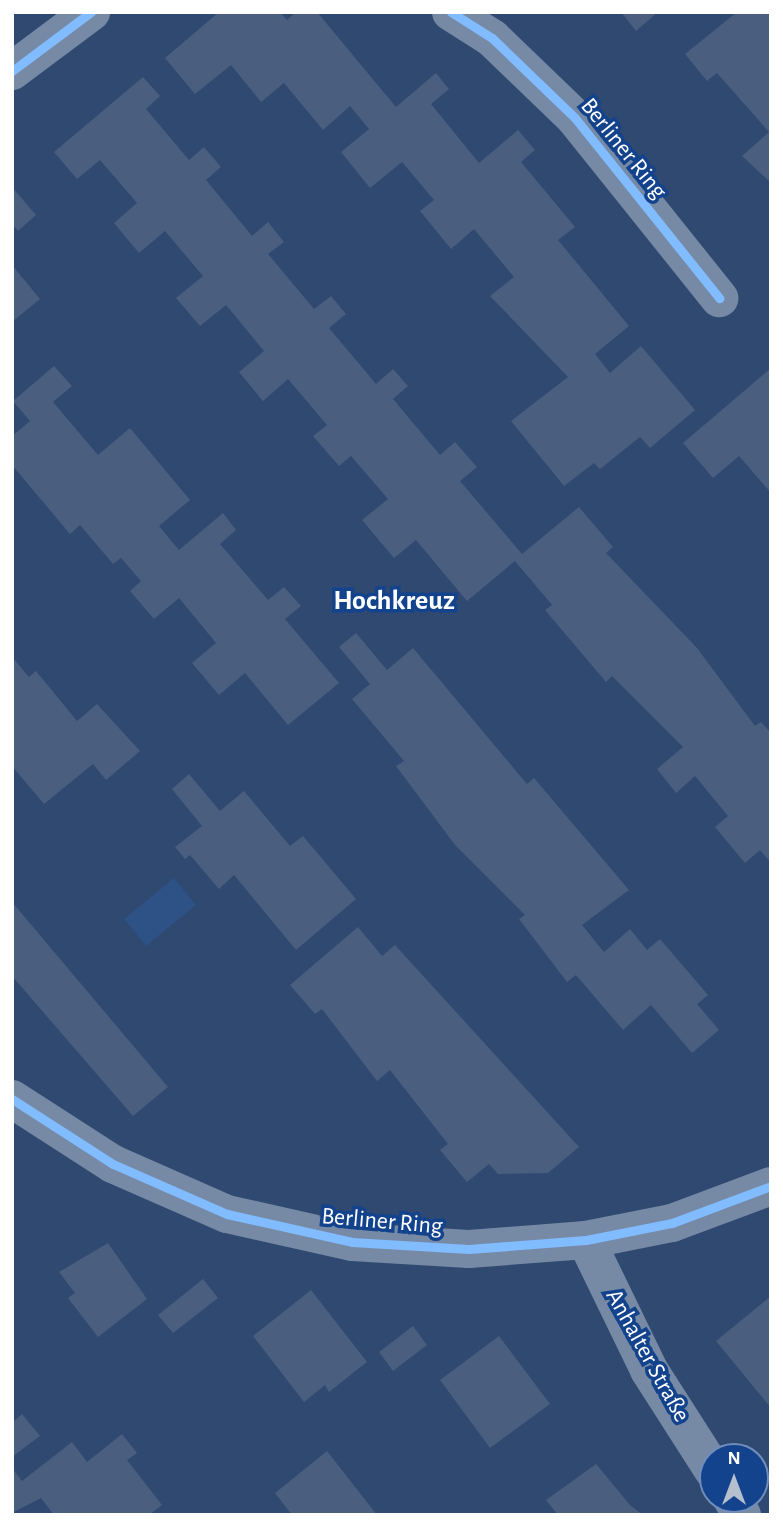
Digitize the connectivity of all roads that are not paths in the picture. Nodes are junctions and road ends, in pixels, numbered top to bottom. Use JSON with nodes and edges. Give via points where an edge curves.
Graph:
{"nodes":[{"id":1,"x":91,"y":12,"type":"edge"},
{"id":2,"x":450,"y":12,"type":"edge"},
{"id":3,"x":12,"y":71,"type":"edge"},
{"id":4,"x":719,"y":298,"type":"dead end"},
{"id":5,"x":12,"y":1099,"type":"edge"},
{"id":6,"x":771,"y":1186,"type":"edge"},
{"id":7,"x":586,"y":1240,"type":"junction"},
{"id":8,"x":699,"y":1448,"type":"edge"}],
"edges":[{"from":1,"to":3,"type":"street"},
{"from":2,"to":4,"type":"street","name":"Berliner Ring","via":[[492,38],[575,118]]},
{"from":5,"to":7,"type":"street","name":"Berliner Ring","via":[[113,1164],[227,1214],[312,1236],[469,1249]]},
{"from":6,"to":7,"type":"street","name":"Berliner Ring","via":[[672,1223]]},
{"from":7,"to":8,"type":"street","name":"Anhalter Straße","via":[[649,1370]]}]}
